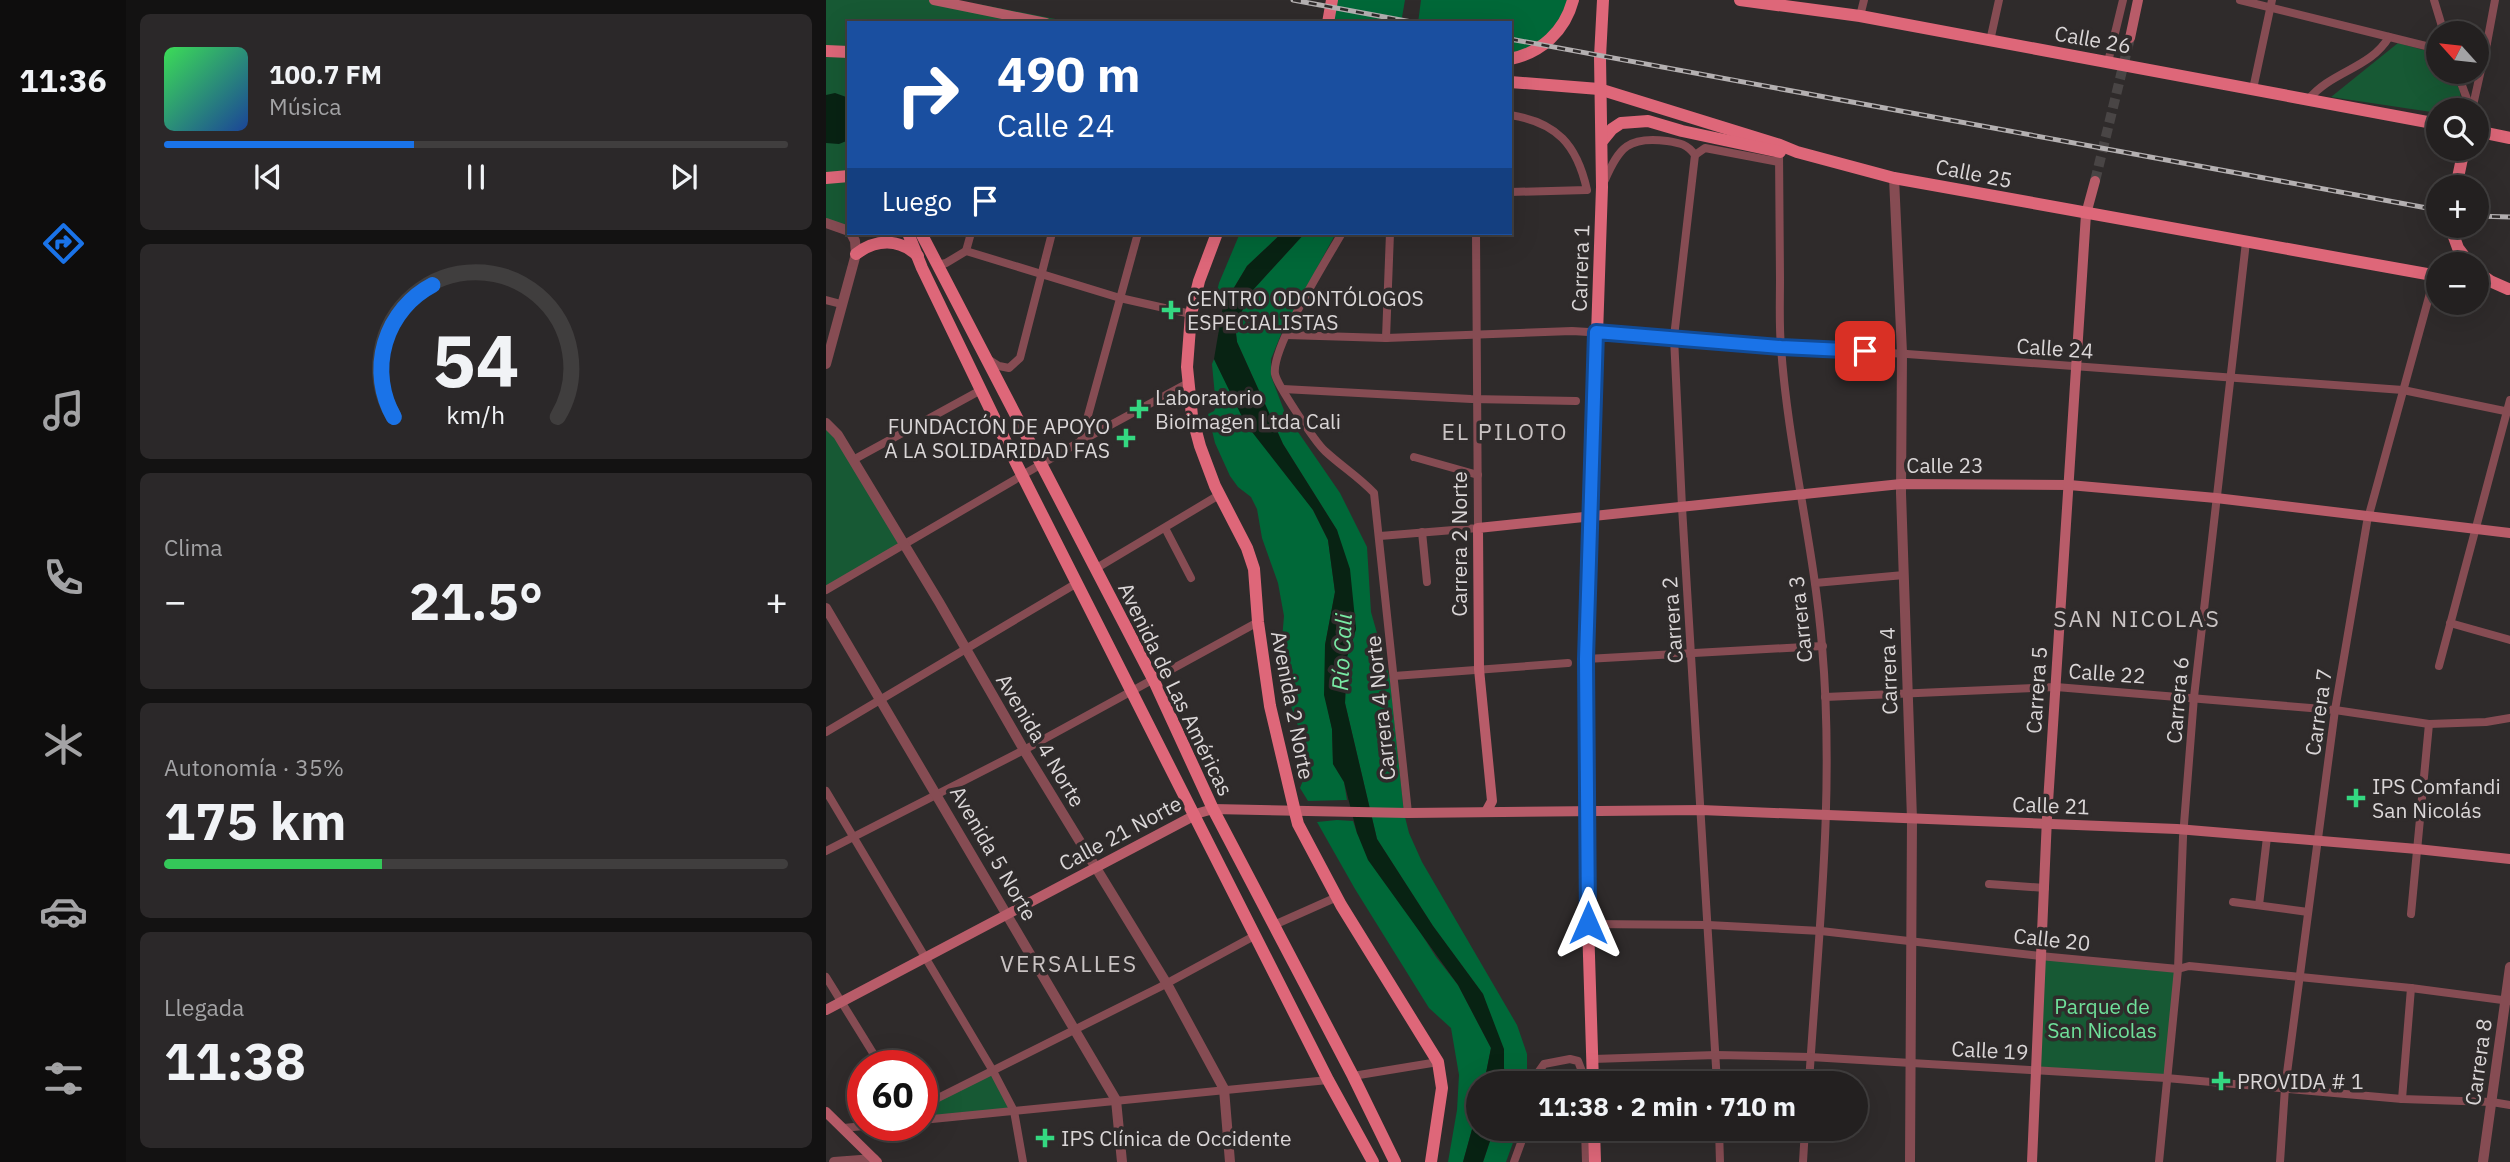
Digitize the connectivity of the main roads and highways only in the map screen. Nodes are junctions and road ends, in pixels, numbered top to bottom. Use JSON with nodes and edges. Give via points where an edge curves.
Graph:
{"nodes":[{"id":1,"x":934,"y":0,"type":"edge"},
{"id":2,"x":1332,"y":0,"type":"edge"},
{"id":3,"x":1573,"y":0,"type":"edge"},
{"id":4,"x":1603,"y":0,"type":"edge"},
{"id":5,"x":1740,"y":0,"type":"edge"},
{"id":6,"x":1784,"y":0,"type":"edge"},
{"id":7,"x":2138,"y":0,"type":"edge"},
{"id":8,"x":1860,"y":16,"type":"junction"},
{"id":9,"x":1036,"y":21,"type":"edge"},
{"id":10,"x":1328,"y":21,"type":"edge"},
{"id":11,"x":2130,"y":38,"type":"tunnel mouth"},
{"id":12,"x":826,"y":51,"type":"edge"},
{"id":13,"x":847,"y":52,"type":"edge"},
{"id":14,"x":1512,"y":60,"type":"edge"},
{"id":15,"x":1512,"y":82,"type":"edge"},
{"id":16,"x":2426,"y":122,"type":"edge"},
{"id":17,"x":2489,"y":134,"type":"edge"},
{"id":18,"x":2510,"y":138,"type":"edge"},
{"id":19,"x":1603,"y":140,"type":"junction"},
{"id":20,"x":1797,"y":152,"type":"junction"},
{"id":21,"x":847,"y":176,"type":"edge"},
{"id":22,"x":826,"y":178,"type":"edge"},
{"id":23,"x":2095,"y":181,"type":"tunnel mouth"},
{"id":24,"x":2086,"y":214,"type":"junction"},
{"id":25,"x":909,"y":235,"type":"edge"},
{"id":26,"x":922,"y":235,"type":"edge"},
{"id":27,"x":1216,"y":235,"type":"edge"},
{"id":28,"x":856,"y":254,"type":"road end"},
{"id":29,"x":918,"y":256,"type":"junction"},
{"id":30,"x":2426,"y":273,"type":"edge"},
{"id":31,"x":2489,"y":280,"type":"edge"},
{"id":32,"x":2489,"y":285,"type":"edge"},
{"id":33,"x":2509,"y":289,"type":"edge"},
{"id":34,"x":2068,"y":485,"type":"junction"},
{"id":35,"x":1589,"y":516,"type":"junction"},
{"id":36,"x":1478,"y":528,"type":"joint"},
{"id":37,"x":2510,"y":533,"type":"edge"},
{"id":38,"x":1489,"y":806,"type":"junction"},
{"id":39,"x":1213,"y":809,"type":"junction"},
{"id":40,"x":1588,"y":811,"type":"junction"},
{"id":41,"x":1295,"y":812,"type":"junction"},
{"id":42,"x":1194,"y":816,"type":"junction"},
{"id":43,"x":2047,"y":824,"type":"junction"},
{"id":44,"x":2510,"y":859,"type":"edge"},
{"id":45,"x":826,"y":1010,"type":"edge"},
{"id":46,"x":1594,"y":1071,"type":"edge"},
{"id":47,"x":826,"y":1112,"type":"edge"},
{"id":48,"x":1594,"y":1141,"type":"edge"},
{"id":49,"x":876,"y":1160,"type":"edge"},
{"id":50,"x":1373,"y":1162,"type":"edge"},
{"id":51,"x":1395,"y":1162,"type":"edge"},
{"id":52,"x":1431,"y":1162,"type":"edge"},
{"id":53,"x":1595,"y":1162,"type":"edge"},
{"id":54,"x":2032,"y":1162,"type":"edge"}],
"edges":[{"from":1,"to":9,"type":"main road"},
{"from":2,"to":10,"type":"main road"},
{"from":3,"to":14,"type":"main road","via":[[1563,22],[1540,49]]},
{"from":4,"to":19,"type":"main road","name":"Carrera 1"},
{"from":5,"to":8,"type":"main road","name":"Calle 26"},
{"from":6,"to":8,"type":"main road"},
{"from":7,"to":11,"type":"main road"},
{"from":8,"to":16,"type":"main road","name":"Calle 26"},
{"from":12,"to":13,"type":"main road"},
{"from":15,"to":20,"type":"main road","name":"Calle 25","via":[[1599,89]]},
{"from":17,"to":18,"type":"main road"},
{"from":19,"to":20,"type":"main road","via":[[1621,123],[1648,121],[1779,157]]},
{"from":19,"to":35,"type":"main road","name":"Carrera 1"},
{"from":20,"to":24,"type":"main road","name":"Calle 25","via":[[1894,178]]},
{"from":21,"to":22,"type":"main road"},
{"from":23,"to":24,"type":"main road","name":"Carrera 5"},
{"from":24,"to":30,"type":"main road","name":"Calle 25"},
{"from":24,"to":34,"type":"main road","name":"Carrera 5"},
{"from":25,"to":29,"type":"main road","name":"Avenida de Las Américas"},
{"from":26,"to":39,"type":"main road","name":"Avenida de Las Américas","via":[[1154,681]]},
{"from":27,"to":41,"type":"main road","name":"Avenida 2 Norte","via":[[1191,314],[1188,383],[1192,416],[1219,495],[1254,569],[1270,706]]},
{"from":28,"to":29,"type":"main road","via":[[874,243],[886,242]]},
{"from":29,"to":42,"type":"main road","name":"Avenida de Las Américas"},
{"from":31,"to":33,"type":"main road"},
{"from":32,"to":33,"type":"main road"},
{"from":34,"to":35,"type":"main road","name":"Calle 23","via":[[1901,484]]},
{"from":34,"to":37,"type":"main road","name":"Calle 23"},
{"from":34,"to":43,"type":"main road","name":"Carrera 5"},
{"from":35,"to":36,"type":"main road","name":"Calle 23"},
{"from":35,"to":40,"type":"main road","name":"Carrera 1"},
{"from":36,"to":38,"type":"main road","name":"Carrera 2 Norte","via":[[1479,669]]},
{"from":38,"to":40,"type":"main road","name":"Calle 21 Norte","via":[[1503,812]]},
{"from":38,"to":41,"type":"main road","name":"Calle 21 Norte","via":[[1408,813]]},
{"from":39,"to":41,"type":"main road","name":"Calle 21 Norte"},
{"from":39,"to":42,"type":"main road","name":"Calle 21 Norte"},
{"from":39,"to":51,"type":"main road","name":"Avenida de Las Américas"},
{"from":40,"to":43,"type":"main road","name":"Calle 21","via":[[1701,810]]},
{"from":40,"to":46,"type":"main road","name":"Carrera 1"},
{"from":41,"to":52,"type":"main road","name":"Avenida 2 Norte","via":[[1337,897],[1438,1062],[1442,1088]]},
{"from":42,"to":45,"type":"main road","name":"Calle 21 Norte"},
{"from":42,"to":50,"type":"main road","name":"Avenida de Las Américas"},
{"from":43,"to":44,"type":"main road","name":"Calle 21","via":[[2183,830]]},
{"from":43,"to":54,"type":"main road","name":"Carrera 5"},
{"from":47,"to":49,"type":"main road"},
{"from":48,"to":53,"type":"main road"}]}
